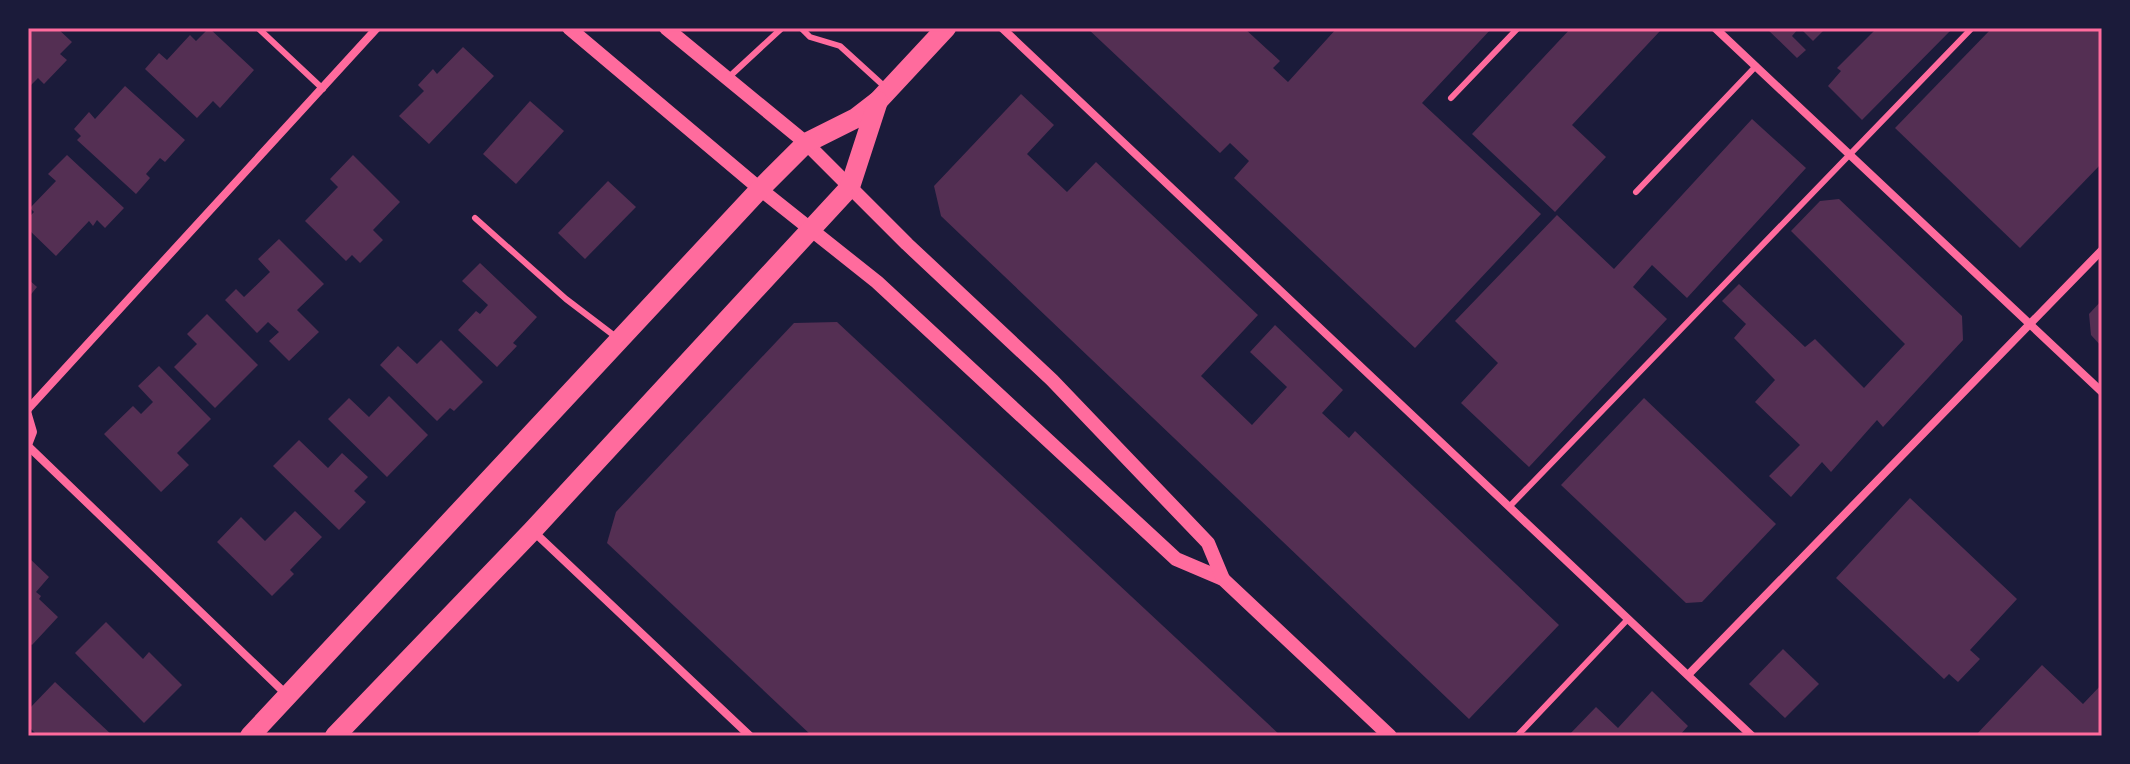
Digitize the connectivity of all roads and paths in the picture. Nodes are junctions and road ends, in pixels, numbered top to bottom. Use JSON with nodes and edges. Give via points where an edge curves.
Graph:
{"nodes":[{"id":1,"x":258,"y":28,"type":"edge"},
{"id":2,"x":377,"y":28,"type":"edge"},
{"id":3,"x":569,"y":28,"type":"edge"},
{"id":4,"x":668,"y":28,"type":"edge"},
{"id":5,"x":782,"y":28,"type":"edge"},
{"id":6,"x":801,"y":28,"type":"edge"},
{"id":7,"x":1002,"y":28,"type":"edge"},
{"id":8,"x":1518,"y":28,"type":"edge"},
{"id":9,"x":1715,"y":28,"type":"edge"},
{"id":10,"x":1972,"y":28,"type":"edge"},
{"id":11,"x":942,"y":29,"type":"edge"},
{"id":12,"x":1756,"y":66,"type":"junction"},
{"id":13,"x":727,"y":79,"type":"junction"},
{"id":14,"x":323,"y":89,"type":"junction"},
{"id":15,"x":883,"y":96,"type":"junction"},
{"id":16,"x":1451,"y":98,"type":"dead end"},
{"id":17,"x":806,"y":143,"type":"junction"},
{"id":18,"x":1852,"y":155,"type":"junction"},
{"id":19,"x":850,"y":187,"type":"junction"},
{"id":20,"x":760,"y":189,"type":"junction"},
{"id":21,"x":1636,"y":192,"type":"dead end"},
{"id":22,"x":475,"y":218,"type":"dead end"},
{"id":23,"x":810,"y":229,"type":"junction"},
{"id":24,"x":2102,"y":250,"type":"edge"},
{"id":25,"x":2031,"y":323,"type":"junction"},
{"id":26,"x":619,"y":340,"type":"junction"},
{"id":27,"x":2102,"y":392,"type":"edge"},
{"id":28,"x":28,"y":412,"type":"edge"},
{"id":29,"x":28,"y":445,"type":"edge"},
{"id":30,"x":1509,"y":507,"type":"junction"},
{"id":31,"x":532,"y":531,"type":"junction"},
{"id":32,"x":1223,"y":579,"type":"junction"},
{"id":33,"x":1628,"y":619,"type":"junction"},
{"id":34,"x":1688,"y":675,"type":"junction"},
{"id":35,"x":287,"y":696,"type":"junction"},
{"id":36,"x":250,"y":736,"type":"edge"},
{"id":37,"x":335,"y":736,"type":"edge"},
{"id":38,"x":750,"y":736,"type":"edge"},
{"id":39,"x":1390,"y":736,"type":"edge"},
{"id":40,"x":1517,"y":736,"type":"edge"},
{"id":41,"x":1752,"y":736,"type":"edge"}],
"edges":[{"from":1,"to":14,"type":"lane"},
{"from":2,"to":14,"type":"street"},
{"from":3,"to":20,"type":"street"},
{"from":4,"to":13,"type":"street"},
{"from":5,"to":13,"type":"lane"},
{"from":6,"to":15,"type":"lane","via":[[810,37],[840,46]]},
{"from":7,"to":30,"type":"street"},
{"from":8,"to":16,"type":"lane"},
{"from":9,"to":12,"type":"street"},
{"from":10,"to":18,"type":"lane"},
{"from":11,"to":15,"type":"main road"},
{"from":12,"to":18,"type":"street"},
{"from":12,"to":21,"type":"lane"},
{"from":13,"to":17,"type":"street"},
{"from":14,"to":28,"type":"street"},
{"from":15,"to":17,"type":"main road","via":[[856,118]]},
{"from":15,"to":19,"type":"main road"},
{"from":17,"to":19,"type":"street"},
{"from":17,"to":20,"type":"main road"},
{"from":18,"to":25,"type":"street"},
{"from":18,"to":30,"type":"lane"},
{"from":19,"to":23,"type":"main road"},
{"from":19,"to":32,"type":"street","via":[[1093,421],[1208,543]]},
{"from":20,"to":23,"type":"street"},
{"from":20,"to":26,"type":"main road"},
{"from":22,"to":26,"type":"lane"},
{"from":23,"to":31,"type":"main road"},
{"from":23,"to":32,"type":"street","via":[[877,282],[1176,559]]},
{"from":24,"to":25,"type":"street"},
{"from":25,"to":27,"type":"street"},
{"from":25,"to":34,"type":"street"},
{"from":26,"to":35,"type":"main road"},
{"from":28,"to":29,"type":"street","via":[[33,432]]},
{"from":29,"to":35,"type":"street"},
{"from":30,"to":33,"type":"street"},
{"from":31,"to":37,"type":"main road"},
{"from":31,"to":38,"type":"street"},
{"from":32,"to":39,"type":"street"},
{"from":33,"to":34,"type":"street"},
{"from":33,"to":40,"type":"lane"},
{"from":34,"to":41,"type":"street"},
{"from":35,"to":36,"type":"main road"}]}
